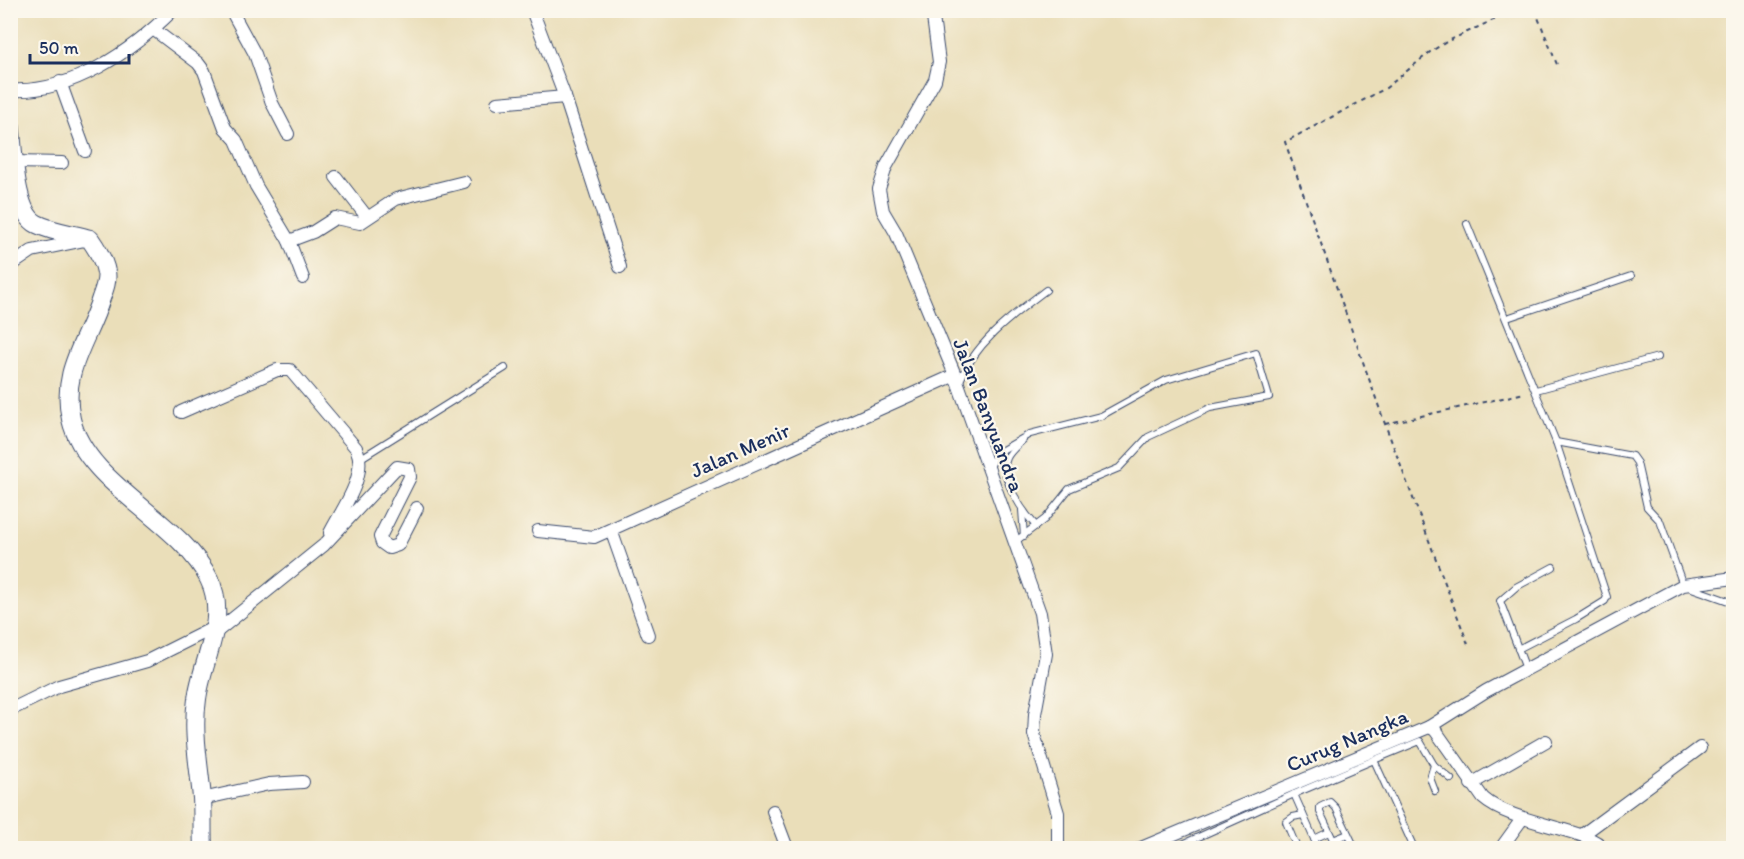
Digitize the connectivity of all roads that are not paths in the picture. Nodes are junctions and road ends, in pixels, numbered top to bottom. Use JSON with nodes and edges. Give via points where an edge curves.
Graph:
{"nodes":[{"id":1,"x":173,"y":10,"type":"edge"},
{"id":2,"x":231,"y":10,"type":"edge"},
{"id":3,"x":532,"y":10,"type":"edge"},
{"id":4,"x":932,"y":10,"type":"edge"},
{"id":5,"x":153,"y":29,"type":"junction"},
{"id":6,"x":60,"y":82,"type":"junction"},
{"id":7,"x":10,"y":90,"type":"edge"},
{"id":8,"x":565,"y":97,"type":"junction"},
{"id":9,"x":497,"y":103,"type":"dead end"},
{"id":10,"x":10,"y":124,"type":"edge"},
{"id":11,"x":288,"y":134,"type":"dead end"},
{"id":12,"x":85,"y":151,"type":"dead end"},
{"id":13,"x":15,"y":162,"type":"junction"},
{"id":14,"x":62,"y":163,"type":"dead end"},
{"id":15,"x":336,"y":177,"type":"dead end"},
{"id":16,"x":464,"y":182,"type":"dead end"},
{"id":17,"x":367,"y":217,"type":"junction"},
{"id":18,"x":1467,"y":224,"type":"dead end"},
{"id":19,"x":90,"y":239,"type":"junction"},
{"id":20,"x":289,"y":241,"type":"junction"},
{"id":21,"x":10,"y":266,"type":"edge"},
{"id":22,"x":620,"y":267,"type":"dead end"},
{"id":23,"x":1631,"y":276,"type":"dead end"},
{"id":24,"x":303,"y":278,"type":"dead end"},
{"id":25,"x":1046,"y":290,"type":"dead end"},
{"id":26,"x":1507,"y":318,"type":"junction"},
{"id":27,"x":1658,"y":357,"type":"dead end"},
{"id":28,"x":505,"y":368,"type":"dead end"},
{"id":29,"x":956,"y":380,"type":"junction"},
{"id":30,"x":1536,"y":390,"type":"junction"},
{"id":31,"x":181,"y":412,"type":"dead end"},
{"id":32,"x":1030,"y":434,"type":"junction"},
{"id":33,"x":1556,"y":442,"type":"junction"},
{"id":34,"x":361,"y":458,"type":"junction"},
{"id":35,"x":989,"y":471,"type":"junction"},
{"id":36,"x":417,"y":508,"type":"dead end"},
{"id":37,"x":1022,"y":510,"type":"junction"},
{"id":38,"x":1036,"y":526,"type":"junction"},
{"id":39,"x":611,"y":530,"type":"junction"},
{"id":40,"x":538,"y":531,"type":"dead end"},
{"id":41,"x":1020,"y":539,"type":"junction"},
{"id":42,"x":324,"y":545,"type":"junction"},
{"id":43,"x":1553,"y":567,"type":"dead end"},
{"id":44,"x":1734,"y":578,"type":"edge"},
{"id":45,"x":1683,"y":585,"type":"junction"},
{"id":46,"x":1734,"y":603,"type":"edge"},
{"id":47,"x":215,"y":630,"type":"junction"},
{"id":48,"x":648,"y":635,"type":"dead end"},
{"id":49,"x":1518,"y":649,"type":"junction"},
{"id":50,"x":1526,"y":670,"type":"junction"},
{"id":51,"x":10,"y":710,"type":"edge"},
{"id":52,"x":1429,"y":727,"type":"junction"},
{"id":53,"x":1546,"y":741,"type":"dead end"},
{"id":54,"x":1700,"y":748,"type":"dead end"},
{"id":55,"x":1374,"y":760,"type":"junction"},
{"id":56,"x":1434,"y":765,"type":"junction"},
{"id":57,"x":1451,"y":779,"type":"dead end"},
{"id":58,"x":303,"y":782,"type":"dead end"},
{"id":59,"x":1472,"y":784,"type":"junction"},
{"id":60,"x":1435,"y":791,"type":"dead end"},
{"id":61,"x":1294,"y":794,"type":"junction"},
{"id":62,"x":202,"y":799,"type":"junction"},
{"id":63,"x":773,"y":811,"type":"dead end"},
{"id":64,"x":1303,"y":815,"type":"junction"},
{"id":65,"x":1522,"y":819,"type":"junction"},
{"id":66,"x":1329,"y":832,"type":"junction"},
{"id":67,"x":1348,"y":834,"type":"junction"},
{"id":68,"x":1582,"y":835,"type":"junction"},
{"id":69,"x":1333,"y":840,"type":"junction"},
{"id":70,"x":1315,"y":845,"type":"edge"},
{"id":71,"x":203,"y":849,"type":"edge"},
{"id":72,"x":787,"y":849,"type":"edge"},
{"id":73,"x":1058,"y":849,"type":"edge"},
{"id":74,"x":1141,"y":849,"type":"edge"},
{"id":75,"x":1174,"y":849,"type":"edge"},
{"id":76,"x":1297,"y":849,"type":"edge"},
{"id":77,"x":1337,"y":849,"type":"edge"},
{"id":78,"x":1355,"y":849,"type":"edge"},
{"id":79,"x":1414,"y":849,"type":"edge"},
{"id":80,"x":1501,"y":849,"type":"edge"},
{"id":81,"x":1604,"y":849,"type":"edge"}],
"edges":[{"from":1,"to":5,"type":"street"},
{"from":2,"to":11,"type":"street","via":[[255,54]]},
{"from":3,"to":8,"type":"street"},
{"from":4,"to":29,"type":"street","name":"Jalan Banyuandra","via":[[939,62],[934,80],[886,167],[879,189],[883,212],[896,233]]},
{"from":5,"to":6,"type":"street","via":[[105,63]]},
{"from":5,"to":20,"type":"street","via":[[204,71],[225,128],[239,146],[256,186]]},
{"from":6,"to":7,"type":"street","via":[[25,91]]},
{"from":6,"to":12,"type":"street"},
{"from":8,"to":9,"type":"street"},
{"from":8,"to":22,"type":"street"},
{"from":10,"to":13,"type":"main road"},
{"from":13,"to":14,"type":"street"},
{"from":13,"to":19,"type":"main road","via":[[28,219]]},
{"from":15,"to":17,"type":"street"},
{"from":16,"to":17,"type":"street","via":[[396,199]]},
{"from":17,"to":20,"type":"street","via":[[357,224],[335,218]]},
{"from":18,"to":26,"type":"lane"},
{"from":19,"to":21,"type":"street","via":[[32,251]]},
{"from":19,"to":47,"type":"main road","via":[[107,274],[97,311],[72,366],[68,401],[76,437],[96,464],[205,571],[214,589]]},
{"from":20,"to":24,"type":"street"},
{"from":23,"to":26,"type":"lane"},
{"from":25,"to":29,"type":"lane","via":[[1016,312],[976,352]]},
{"from":26,"to":30,"type":"lane"},
{"from":27,"to":30,"type":"lane"},
{"from":28,"to":34,"type":"lane"},
{"from":29,"to":35,"type":"street","name":"Jalan Banyuandra"},
{"from":29,"to":39,"type":"street","name":"Jalan Menir"},
{"from":30,"to":33,"type":"lane"},
{"from":31,"to":34,"type":"street","via":[[287,369]]},
{"from":32,"to":35,"type":"lane","via":[[997,453]]},
{"from":32,"to":37,"type":"lane","via":[[1007,457],[1005,466],[1011,490]]},
{"from":32,"to":38,"type":"lane","via":[[1101,416],[1166,380],[1256,353],[1269,397],[1210,408],[1148,437],[1119,468],[1069,489]]},
{"from":33,"to":45,"type":"lane","via":[[1632,456],[1647,507],[1660,521]]},
{"from":33,"to":49,"type":"lane","via":[[1607,597],[1576,619]]},
{"from":34,"to":42,"type":"street","via":[[359,473]]},
{"from":35,"to":41,"type":"street","name":"Jalan Banyuandra"},
{"from":36,"to":42,"type":"street","via":[[398,545],[389,548],[382,543],[380,537],[410,477],[409,470],[400,466]]},
{"from":37,"to":38,"type":"lane"},
{"from":37,"to":41,"type":"lane"},
{"from":38,"to":41,"type":"lane"},
{"from":39,"to":40,"type":"street","name":"Jalan Menir","via":[[590,538]]},
{"from":39,"to":48,"type":"street"},
{"from":41,"to":73,"type":"street","name":"Jalan Banyuandra","via":[[1046,641],[1034,734],[1058,813]]},
{"from":42,"to":47,"type":"street"},
{"from":43,"to":49,"type":"lane","via":[[1516,587],[1500,601]]},
{"from":44,"to":45,"type":"street"},
{"from":45,"to":46,"type":"lane"},
{"from":45,"to":50,"type":"street"},
{"from":47,"to":51,"type":"street","via":[[147,661],[59,686]]},
{"from":47,"to":62,"type":"main road","via":[[197,697],[195,733]]},
{"from":49,"to":50,"type":"lane"},
{"from":50,"to":52,"type":"street"},
{"from":52,"to":59,"type":"street","name":"Curug Nangka"},
{"from":52,"to":74,"type":"street","name":"Curug Nangka"},
{"from":53,"to":59,"type":"street"},
{"from":54,"to":68,"type":"street"},
{"from":55,"to":56,"type":"lane","via":[[1420,741]]},
{"from":55,"to":61,"type":"lane"},
{"from":55,"to":79,"type":"lane"},
{"from":56,"to":57,"type":"lane"},
{"from":56,"to":60,"type":"lane","via":[[1430,778]]},
{"from":58,"to":62,"type":"street","via":[[269,783]]},
{"from":59,"to":65,"type":"street","name":"Curug Nangka","via":[[1492,806]]},
{"from":61,"to":64,"type":"lane"},
{"from":61,"to":75,"type":"lane"},
{"from":62,"to":71,"type":"main road"},
{"from":63,"to":72,"type":"street"},
{"from":64,"to":70,"type":"lane"},
{"from":64,"to":76,"type":"lane","via":[[1286,822]]},
{"from":65,"to":68,"type":"street","name":"Curug Nangka"},
{"from":65,"to":80,"type":"street"},
{"from":66,"to":67,"type":"lane","via":[[1320,807],[1330,802]]},
{"from":66,"to":69,"type":"lane"},
{"from":66,"to":70,"type":"lane"},
{"from":67,"to":69,"type":"lane"},
{"from":67,"to":78,"type":"lane"},
{"from":68,"to":81,"type":"street","name":"Curug Nangka"},
{"from":69,"to":77,"type":"lane"}]}
